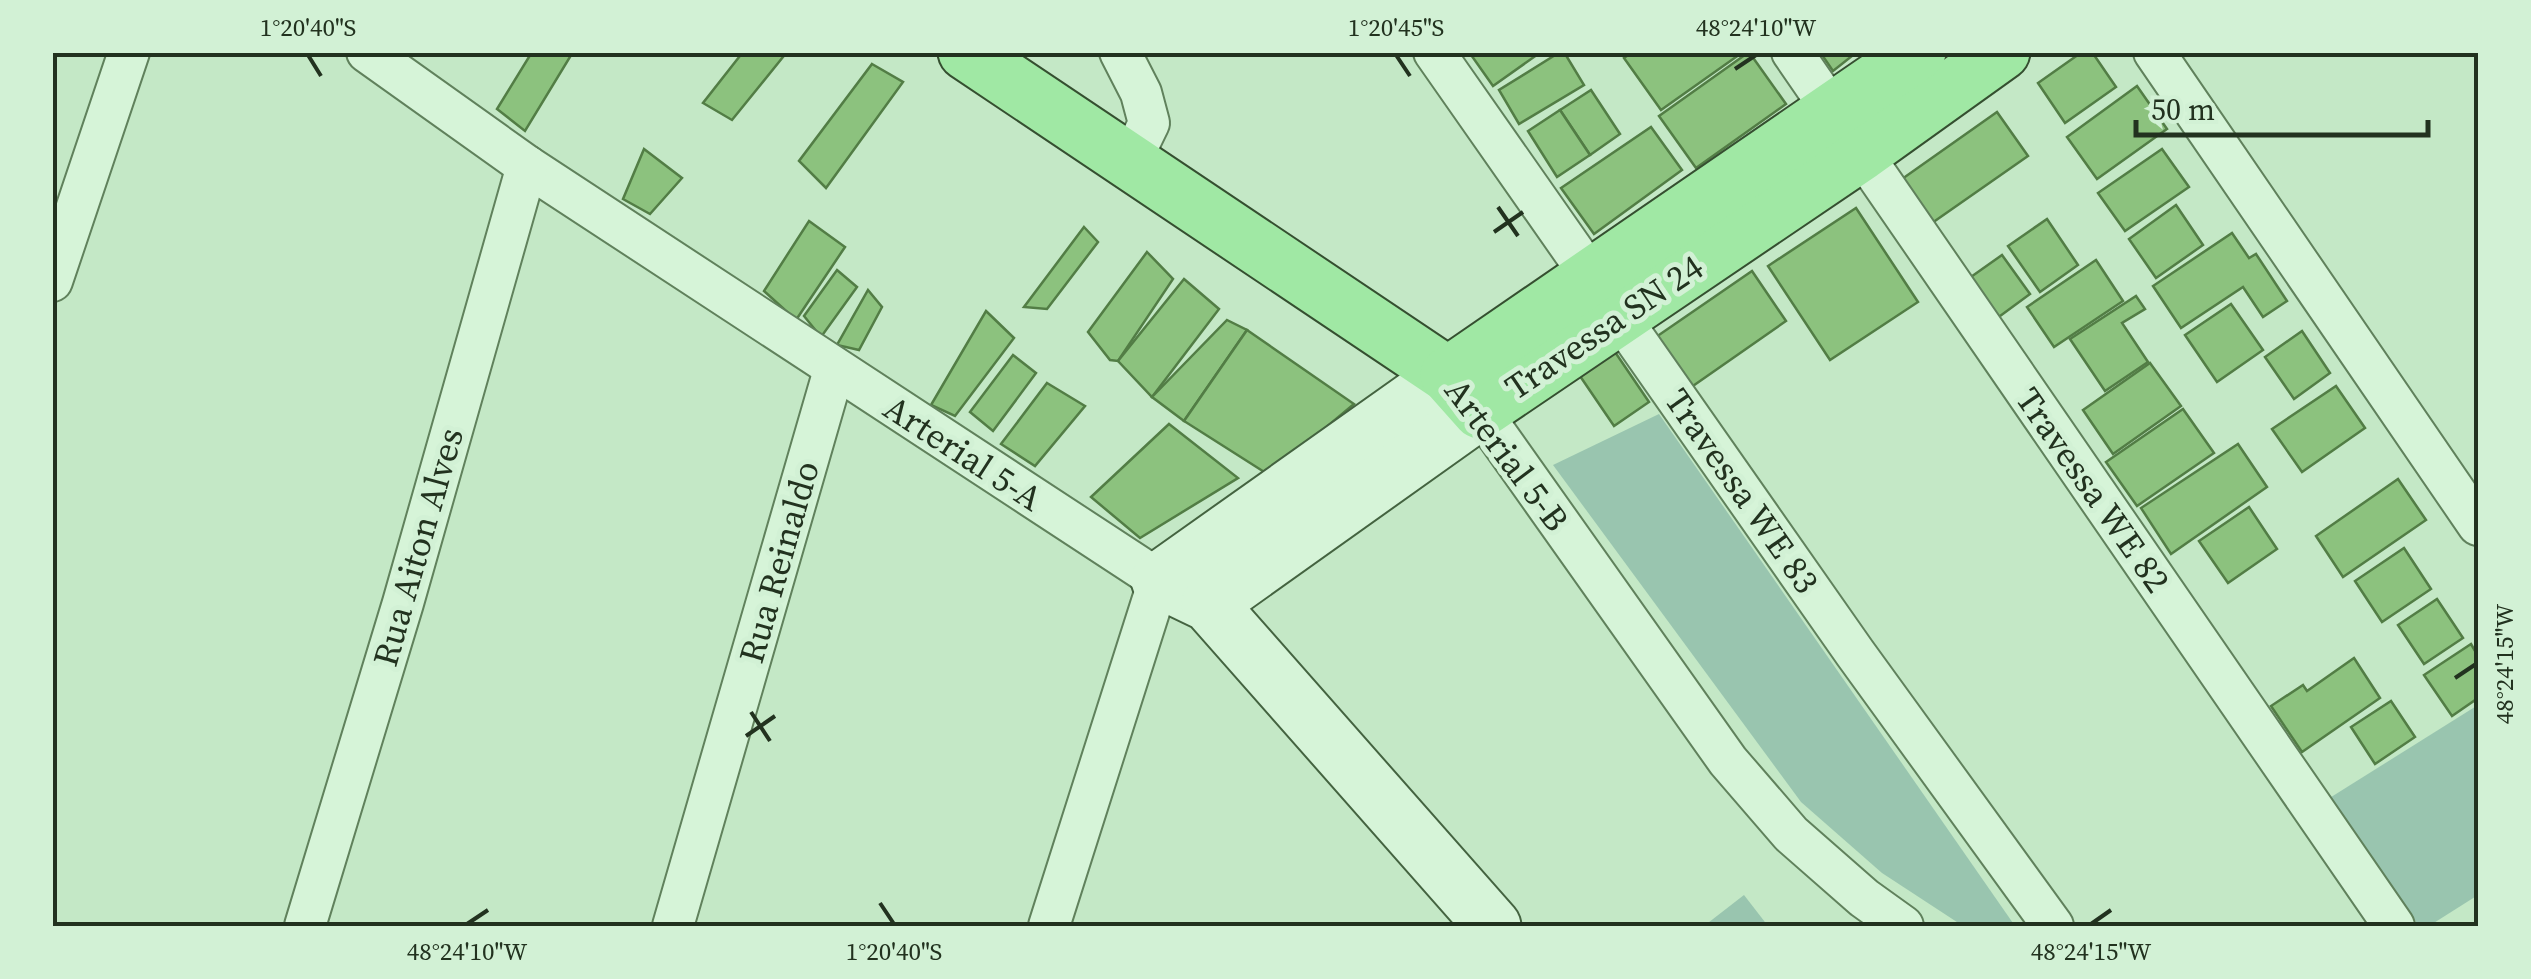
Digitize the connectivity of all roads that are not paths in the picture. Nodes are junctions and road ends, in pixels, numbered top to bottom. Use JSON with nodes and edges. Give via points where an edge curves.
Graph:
{"nodes":[{"id":1,"x":129,"y":52,"type":"edge"},
{"id":2,"x":367,"y":52,"type":"edge"},
{"id":3,"x":966,"y":52,"type":"edge"},
{"id":4,"x":1120,"y":52,"type":"edge"},
{"id":5,"x":1434,"y":52,"type":"edge"},
{"id":6,"x":1792,"y":52,"type":"edge"},
{"id":7,"x":1918,"y":52,"type":"edge"},
{"id":8,"x":2002,"y":52,"type":"edge"},
{"id":9,"x":2154,"y":52,"type":"edge"},
{"id":10,"x":1847,"y":132,"type":"junction"},
{"id":11,"x":1131,"y":160,"type":"junction"},
{"id":12,"x":527,"y":166,"type":"junction"},
{"id":13,"x":53,"y":278,"type":"edge"},
{"id":14,"x":1605,"y":298,"type":"junction"},
{"id":15,"x":834,"y":370,"type":"junction"},
{"id":16,"x":1464,"y":392,"type":"junction"},
{"id":17,"x":2478,"y":525,"type":"edge"},
{"id":18,"x":1159,"y":580,"type":"junction"},
{"id":19,"x":1208,"y":604,"type":"junction"},
{"id":20,"x":1467,"y":914,"type":"edge"},
{"id":21,"x":305,"y":926,"type":"edge"},
{"id":22,"x":674,"y":926,"type":"edge"},
{"id":23,"x":1049,"y":926,"type":"edge"},
{"id":24,"x":1903,"y":926,"type":"edge"},
{"id":25,"x":2053,"y":926,"type":"edge"},
{"id":26,"x":2394,"y":926,"type":"edge"}],
"edges":[{"from":1,"to":13,"type":"street"},
{"from":2,"to":12,"type":"street","name":"Arterial 5-A"},
{"from":3,"to":11,"type":"main road","name":"Arterial 5-B"},
{"from":4,"to":11,"type":"street","via":[[1149,123]]},
{"from":5,"to":14,"type":"street","name":"Travessa WE 83"},
{"from":6,"to":10,"type":"street","name":"Travessa WE 82"},
{"from":7,"to":10,"type":"main road","name":"Travessa SN 24"},
{"from":8,"to":10,"type":"main road","name":"Travessa SN 24"},
{"from":9,"to":17,"type":"street"},
{"from":10,"to":14,"type":"main road","name":"Travessa SN 24"},
{"from":10,"to":26,"type":"street","name":"Travessa WE 82"},
{"from":11,"to":16,"type":"main road","name":"Arterial 5-B"},
{"from":12,"to":15,"type":"street","name":"Arterial 5-A"},
{"from":12,"to":21,"type":"street","name":"Rua Aiton Alves"},
{"from":14,"to":16,"type":"main road","name":"Travessa SN 24"},
{"from":14,"to":25,"type":"street","name":"Travessa WE 83"},
{"from":15,"to":18,"type":"street","name":"Arterial 5-A"},
{"from":15,"to":22,"type":"street","name":"Rua Reinaldo"},
{"from":16,"to":18,"type":"main road","name":"Travessa SN 24"},
{"from":16,"to":19,"type":"main road","name":"Travessa SN 24"},
{"from":16,"to":24,"type":"street","name":"Arterial 5-B","via":[[1728,760],[1791,834]]},
{"from":18,"to":19,"type":"main road","name":"Arterial 5-A"},
{"from":18,"to":23,"type":"street"},
{"from":19,"to":20,"type":"main road","name":"Arterial 5-A"}]}
